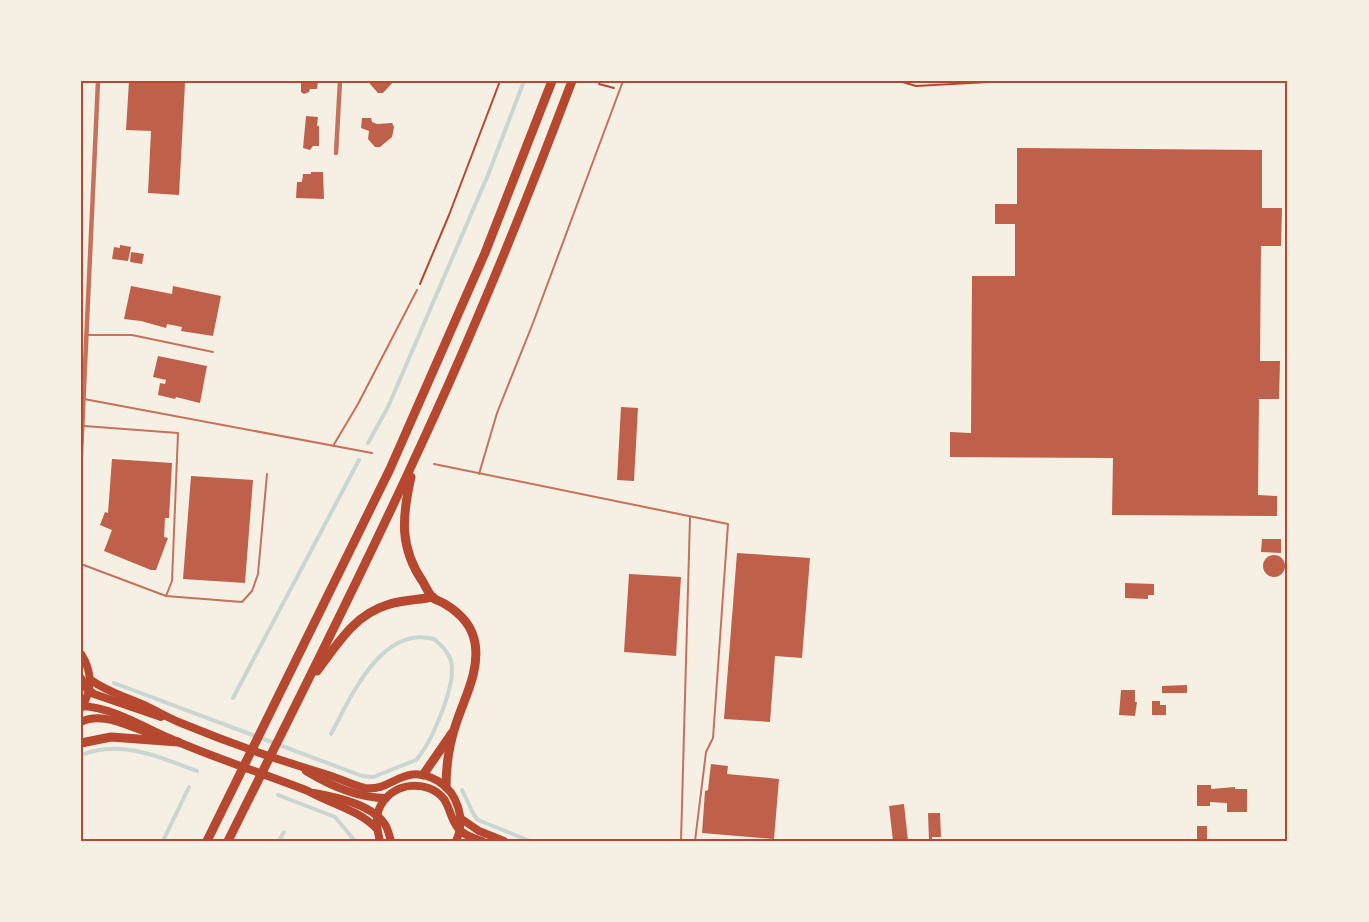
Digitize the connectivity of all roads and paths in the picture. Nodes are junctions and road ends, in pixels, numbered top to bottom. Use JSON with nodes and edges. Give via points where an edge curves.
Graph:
{"nodes":[{"id":1,"x":98,"y":81,"type":"edge"},
{"id":2,"x":340,"y":81,"type":"edge"},
{"id":3,"x":500,"y":81,"type":"edge"},
{"id":4,"x":552,"y":81,"type":"edge"},
{"id":5,"x":572,"y":81,"type":"edge"},
{"id":6,"x":623,"y":81,"type":"edge"},
{"id":7,"x":899,"y":81,"type":"edge"},
{"id":8,"x":1007,"y":81,"type":"edge"},
{"id":9,"x":599,"y":84,"type":"dead end"},
{"id":10,"x":620,"y":90,"type":"junction"},
{"id":11,"x":336,"y":153,"type":"dead end"},
{"id":12,"x":417,"y":290,"type":"joint"},
{"id":13,"x":84,"y":335,"type":"edge"},
{"id":14,"x":213,"y":352,"type":"dead end"},
{"id":15,"x":84,"y":399,"type":"junction"},
{"id":16,"x":82,"y":426,"type":"edge"},
{"id":17,"x":333,"y":446,"type":"junction"},
{"id":18,"x":372,"y":453,"type":"dead end"},
{"id":19,"x":81,"y":454,"type":"edge"},
{"id":20,"x":416,"y":457,"type":"junction"},
{"id":21,"x":434,"y":464,"type":"dead end"},
{"id":22,"x":267,"y":474,"type":"dead end"},
{"id":23,"x":479,"y":474,"type":"junction"},
{"id":24,"x":690,"y":517,"type":"junction"},
{"id":25,"x":81,"y":564,"type":"edge"},
{"id":26,"x":166,"y":596,"type":"junction"},
{"id":27,"x":433,"y":597,"type":"junction"},
{"id":28,"x":81,"y":654,"type":"edge"},
{"id":29,"x":81,"y":678,"type":"edge"},
{"id":30,"x":91,"y":680,"type":"junction"},
{"id":31,"x":303,"y":689,"type":"junction"},
{"id":32,"x":89,"y":691,"type":"junction"},
{"id":33,"x":82,"y":707,"type":"edge"},
{"id":34,"x":81,"y":722,"type":"edge"},
{"id":35,"x":180,"y":722,"type":"junction"},
{"id":36,"x":454,"y":729,"type":"junction"},
{"id":37,"x":168,"y":738,"type":"junction"},
{"id":38,"x":178,"y":742,"type":"junction"},
{"id":39,"x":81,"y":743,"type":"edge"},
{"id":40,"x":300,"y":767,"type":"junction"},
{"id":41,"x":423,"y":775,"type":"junction"},
{"id":42,"x":415,"y":785,"type":"junction"},
{"id":43,"x":446,"y":787,"type":"junction"},
{"id":44,"x":308,"y":791,"type":"junction"},
{"id":45,"x":386,"y":798,"type":"junction"},
{"id":46,"x":378,"y":816,"type":"junction"},
{"id":47,"x":460,"y":818,"type":"junction"},
{"id":48,"x":377,"y":829,"type":"junction"},
{"id":49,"x":459,"y":831,"type":"junction"},
{"id":50,"x":207,"y":841,"type":"edge"},
{"id":51,"x":228,"y":841,"type":"edge"},
{"id":52,"x":380,"y":841,"type":"edge"},
{"id":53,"x":392,"y":841,"type":"edge"},
{"id":54,"x":456,"y":841,"type":"edge"},
{"id":55,"x":482,"y":841,"type":"edge"},
{"id":56,"x":504,"y":841,"type":"edge"},
{"id":57,"x":681,"y":841,"type":"edge"},
{"id":58,"x":695,"y":841,"type":"edge"}],
"edges":[{"from":1,"to":13,"type":"street"},
{"from":2,"to":11,"type":"street"},
{"from":3,"to":12,"type":"path"},
{"from":4,"to":50,"type":"highway","via":[[485,253],[395,458]]},
{"from":5,"to":20,"type":"highway","via":[[502,258]]},
{"from":6,"to":10,"type":"lane"},
{"from":7,"to":8,"type":"path","via":[[916,86]]},
{"from":9,"to":10,"type":"path"},
{"from":10,"to":23,"type":"lane","via":[[497,413]]},
{"from":12,"to":17,"type":"lane"},
{"from":13,"to":14,"type":"lane","via":[[132,334]]},
{"from":13,"to":15,"type":"street"},
{"from":15,"to":16,"type":"street"},
{"from":15,"to":17,"type":"lane"},
{"from":16,"to":19,"type":"street"},
{"from":16,"to":26,"type":"lane","via":[[177,433],[172,581]]},
{"from":17,"to":18,"type":"lane"},
{"from":20,"to":27,"type":"highway","via":[[405,502],[405,540],[412,565]]},
{"from":20,"to":31,"type":"highway"},
{"from":21,"to":23,"type":"lane"},
{"from":22,"to":26,"type":"lane","via":[[258,574],[252,591],[242,602]]},
{"from":23,"to":24,"type":"lane"},
{"from":24,"to":57,"type":"lane"},
{"from":24,"to":58,"type":"lane","via":[[728,524],[713,738],[706,752]]},
{"from":25,"to":26,"type":"lane"},
{"from":27,"to":31,"type":"highway","via":[[371,611],[351,627]]},
{"from":27,"to":36,"type":"highway","via":[[460,615],[476,645],[475,670]]},
{"from":28,"to":30,"type":"main road"},
{"from":29,"to":32,"type":"main road"},
{"from":30,"to":32,"type":"main road"},
{"from":30,"to":35,"type":"main road"},
{"from":31,"to":51,"type":"highway"},
{"from":32,"to":33,"type":"main road"},
{"from":32,"to":35,"type":"main road"},
{"from":33,"to":37,"type":"main road","via":[[101,709],[143,724]]},
{"from":34,"to":37,"type":"main road","via":[[100,717]]},
{"from":35,"to":40,"type":"main road"},
{"from":36,"to":41,"type":"highway"},
{"from":36,"to":43,"type":"highway"},
{"from":37,"to":38,"type":"main road"},
{"from":38,"to":39,"type":"highway","via":[[111,737]]},
{"from":38,"to":44,"type":"main road"},
{"from":40,"to":41,"type":"main road","via":[[369,788],[383,786],[400,776]]},
{"from":40,"to":45,"type":"main road","via":[[322,781],[365,796]]},
{"from":41,"to":42,"type":"main road"},
{"from":41,"to":43,"type":"main road"},
{"from":42,"to":45,"type":"main road"},
{"from":42,"to":49,"type":"main road","via":[[442,797]]},
{"from":43,"to":47,"type":"main road","via":[[456,800]]},
{"from":44,"to":46,"type":"main road","via":[[330,795]]},
{"from":44,"to":48,"type":"main road","via":[[364,817]]},
{"from":45,"to":46,"type":"main road"},
{"from":46,"to":48,"type":"main road"},
{"from":46,"to":53,"type":"main road"},
{"from":47,"to":49,"type":"main road"},
{"from":47,"to":56,"type":"main road"},
{"from":48,"to":52,"type":"main road"},
{"from":49,"to":54,"type":"main road"},
{"from":49,"to":55,"type":"main road"}]}
